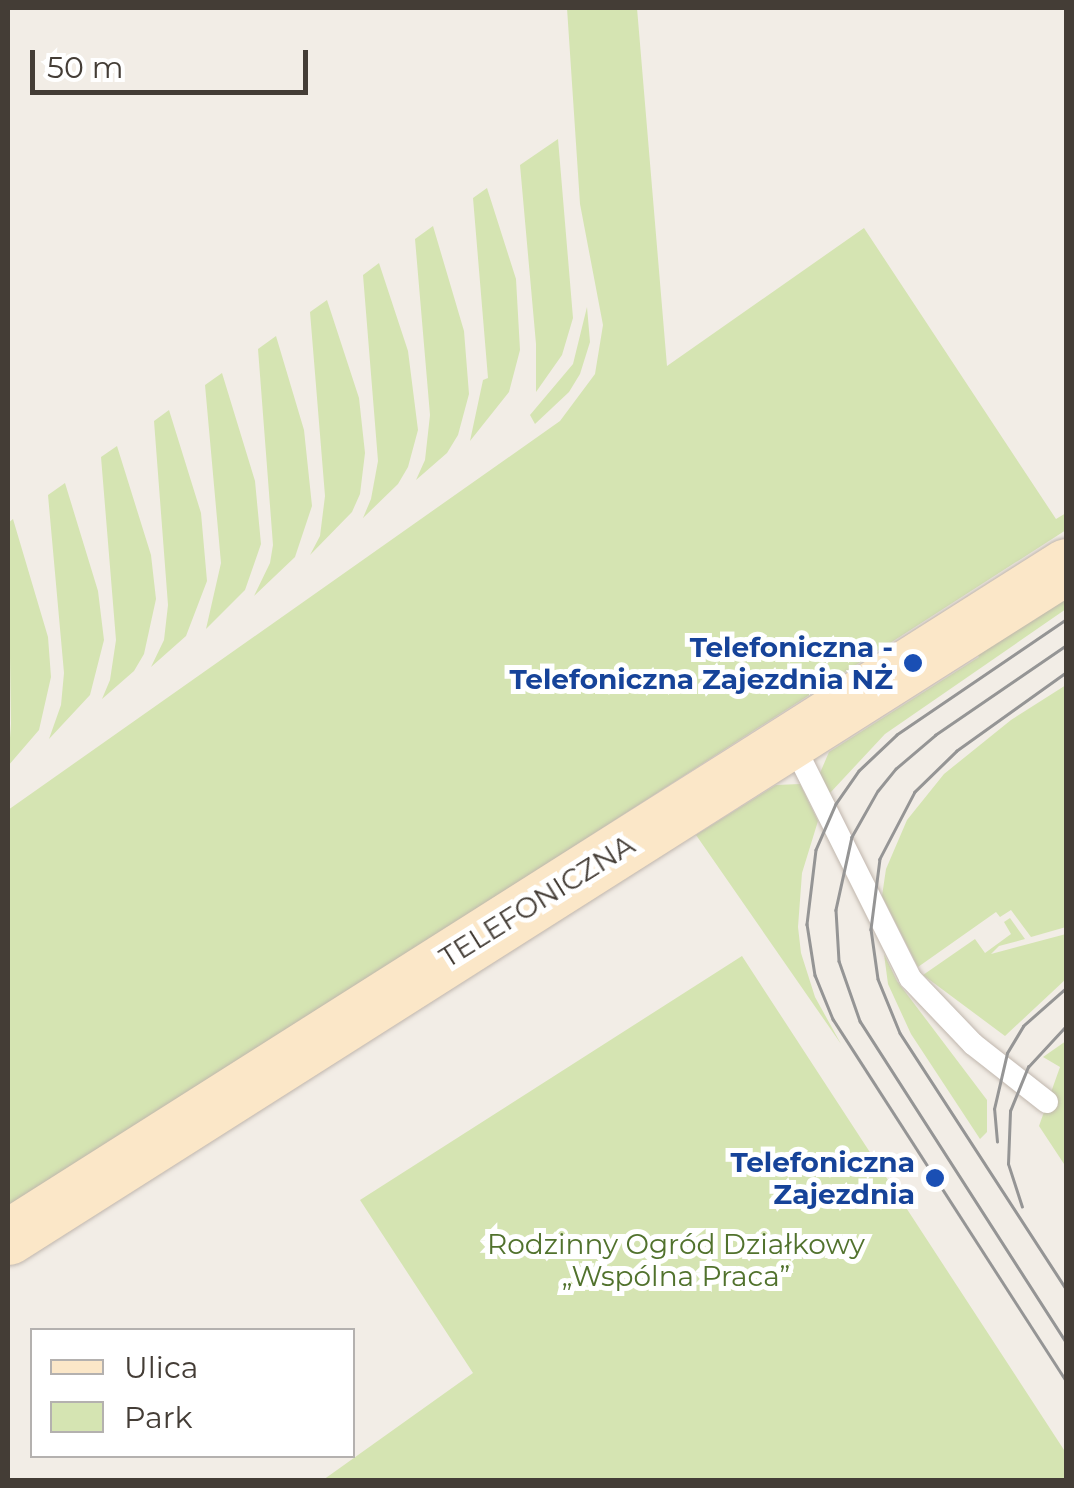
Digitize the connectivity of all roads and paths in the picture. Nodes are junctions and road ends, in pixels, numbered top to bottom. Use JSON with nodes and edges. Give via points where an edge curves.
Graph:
{"nodes":[{"id":1,"x":1066,"y":566,"type":"edge"},
{"id":2,"x":791,"y":740,"type":"junction"},
{"id":3,"x":1047,"y":1102,"type":"dead end"},
{"id":4,"x":8,"y":1238,"type":"edge"}],
"edges":[{"from":1,"to":2,"type":"street","name":"TELEFONICZNA"},
{"from":2,"to":3,"type":"lane","via":[[910,978],[973,1044]]},
{"from":2,"to":4,"type":"street","name":"TELEFONICZNA"}]}
